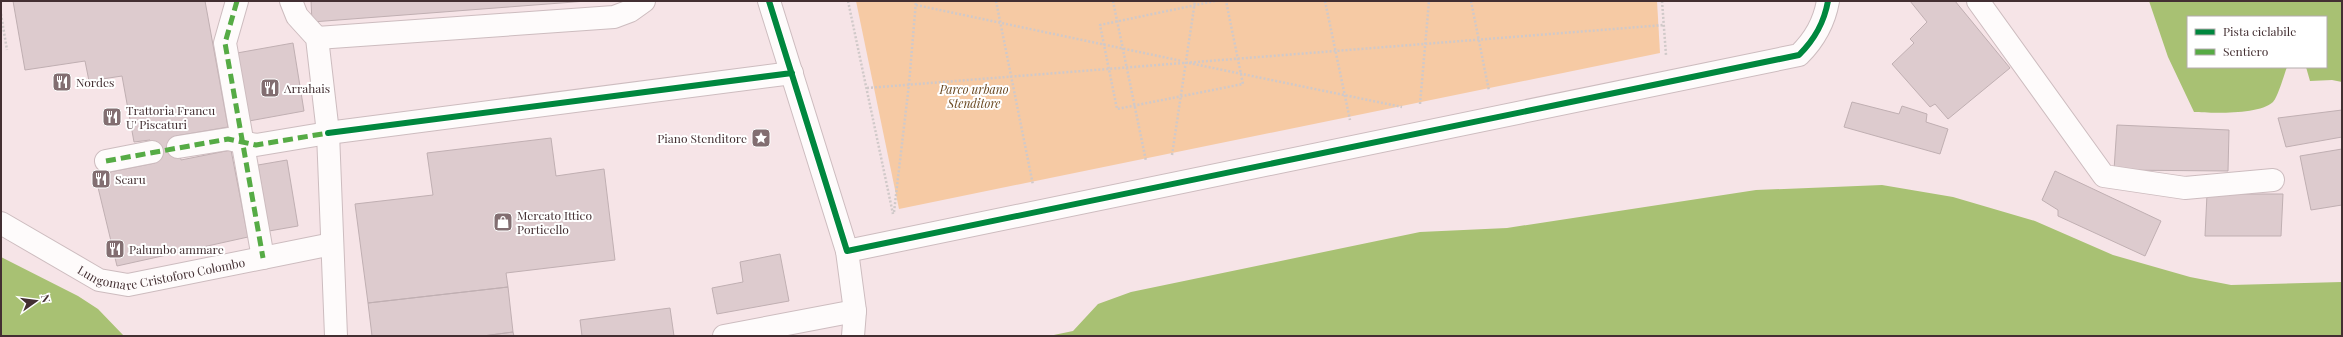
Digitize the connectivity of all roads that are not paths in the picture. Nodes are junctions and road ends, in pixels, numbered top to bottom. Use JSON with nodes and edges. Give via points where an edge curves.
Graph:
{"nodes":[{"id":1,"x":237,"y":1,"type":"edge"},
{"id":2,"x":291,"y":1,"type":"edge"},
{"id":3,"x":644,"y":1,"type":"edge"},
{"id":4,"x":769,"y":1,"type":"edge"},
{"id":5,"x":1828,"y":1,"type":"edge"},
{"id":6,"x":1978,"y":1,"type":"edge"},
{"id":7,"x":614,"y":9,"type":"edge"},
{"id":8,"x":317,"y":38,"type":"junction"},
{"id":9,"x":792,"y":73,"type":"junction"},
{"id":10,"x":328,"y":133,"type":"junction"},
{"id":11,"x":242,"y":142,"type":"junction"},
{"id":12,"x":178,"y":147,"type":"dead end"},
{"id":13,"x":152,"y":152,"type":"dead end"},
{"id":14,"x":106,"y":161,"type":"dead end"},
{"id":15,"x":2273,"y":180,"type":"dead end"},
{"id":16,"x":1,"y":223,"type":"edge"},
{"id":17,"x":332,"y":244,"type":"junction"},
{"id":18,"x":847,"y":251,"type":"junction"},
{"id":19,"x":263,"y":258,"type":"junction"},
{"id":20,"x":855,"y":311,"type":"junction"},
{"id":21,"x":336,"y":336,"type":"edge"},
{"id":22,"x":724,"y":336,"type":"edge"},
{"id":23,"x":853,"y":336,"type":"edge"}],
"edges":[{"from":1,"to":11,"type":"street","via":[[225,43]]},
{"from":2,"to":8,"type":"street","via":[[297,16]]},
{"from":3,"to":7,"type":"street","via":[[630,11]]},
{"from":4,"to":9,"type":"street"},
{"from":5,"to":18,"type":"street","via":[[1825,17],[1813,40],[1799,55]]},
{"from":6,"to":15,"type":"street","via":[[2104,176],[2184,188]]},
{"from":7,"to":8,"type":"street"},
{"from":8,"to":10,"type":"street"},
{"from":9,"to":10,"type":"street"},
{"from":9,"to":18,"type":"street"},
{"from":10,"to":11,"type":"street","via":[[256,145]]},
{"from":10,"to":17,"type":"street"},
{"from":11,"to":12,"type":"street","via":[[228,139]]},
{"from":11,"to":19,"type":"street"},
{"from":13,"to":14,"type":"street"},
{"from":16,"to":19,"type":"street","name":"Lungomare Cristoforo Colombo","via":[[99,280],[114,284],[128,285]]},
{"from":17,"to":19,"type":"street","name":"Lungomare Cristoforo Colombo"},
{"from":17,"to":21,"type":"street"},
{"from":18,"to":20,"type":"street"},
{"from":20,"to":22,"type":"street"},
{"from":20,"to":23,"type":"street"}]}
